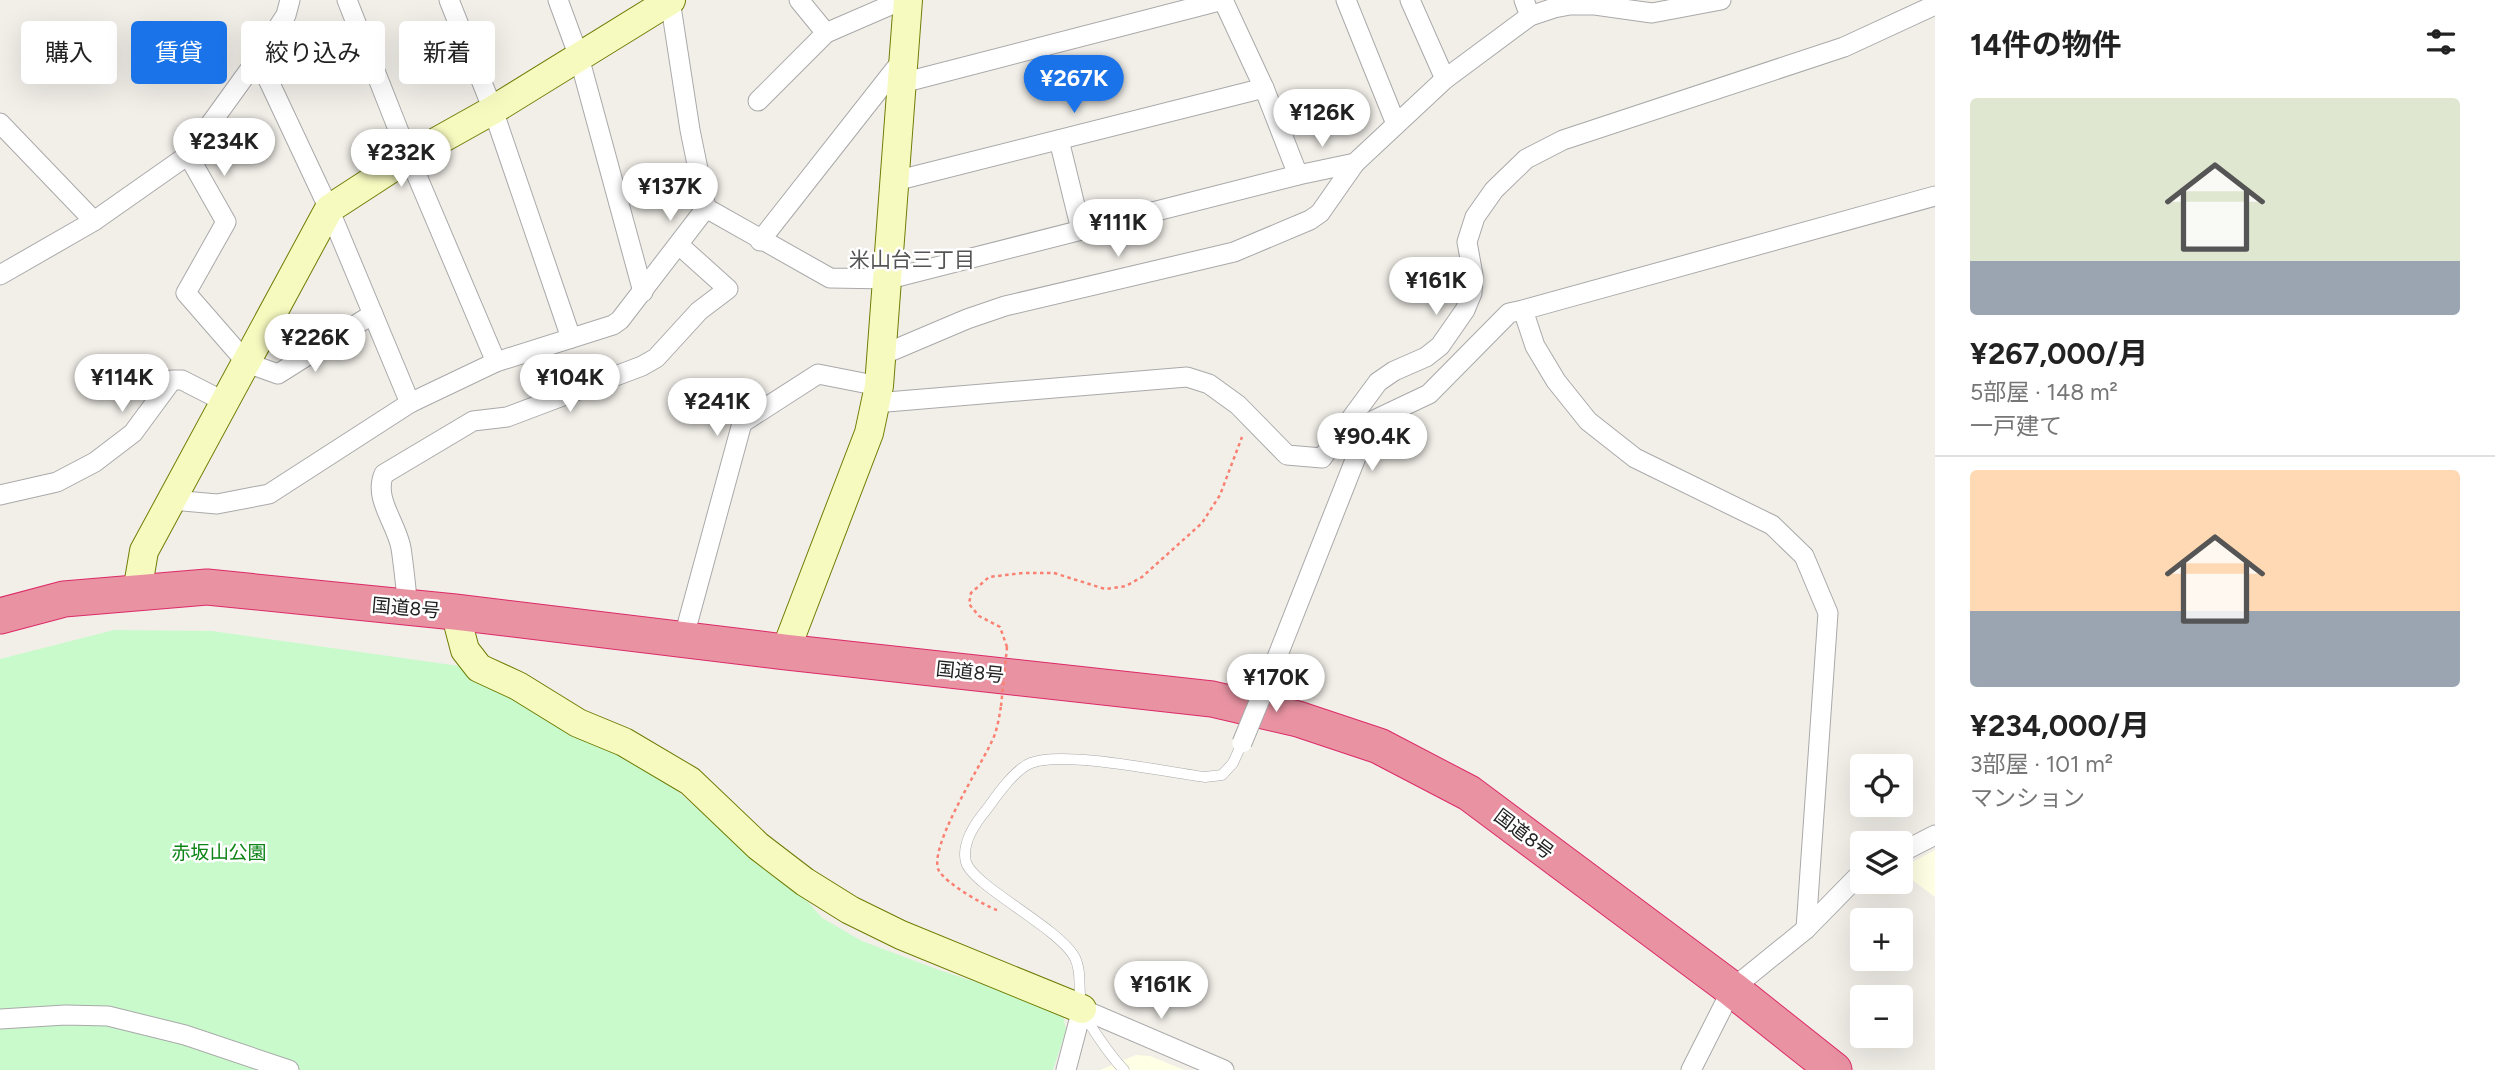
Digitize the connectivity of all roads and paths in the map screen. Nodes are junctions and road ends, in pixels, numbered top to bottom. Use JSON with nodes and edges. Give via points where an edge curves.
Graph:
{"nodes":[{"id":1,"x":290,"y":0,"type":"edge"},
{"id":2,"x":347,"y":0,"type":"edge"},
{"id":3,"x":449,"y":0,"type":"edge"},
{"id":4,"x":558,"y":0,"type":"edge"},
{"id":5,"x":670,"y":0,"type":"edge"},
{"id":6,"x":799,"y":0,"type":"edge"},
{"id":7,"x":902,"y":0,"type":"edge"},
{"id":8,"x":908,"y":0,"type":"edge"},
{"id":9,"x":1223,"y":0,"type":"edge"},
{"id":10,"x":1346,"y":0,"type":"edge"},
{"id":11,"x":1410,"y":0,"type":"edge"},
{"id":12,"x":1721,"y":0,"type":"edge"},
{"id":13,"x":1935,"y":5,"type":"edge"},
{"id":14,"x":1632,"y":6,"type":"edge"},
{"id":15,"x":1527,"y":8,"type":"edge"},
{"id":16,"x":282,"y":21,"type":"edge"},
{"id":17,"x":827,"y":33,"type":"junction"},
{"id":18,"x":579,"y":57,"type":"junction"},
{"id":19,"x":903,"y":71,"type":"junction"},
{"id":20,"x":1445,"y":79,"type":"junction"},
{"id":21,"x":241,"y":82,"type":"edge"},
{"id":22,"x":270,"y":84,"type":"edge"},
{"id":23,"x":1264,"y":88,"type":"junction"},
{"id":24,"x":758,"y":101,"type":"dead end"},
{"id":25,"x":493,"y":110,"type":"junction"},
{"id":26,"x":0,"y":123,"type":"edge"},
{"id":27,"x":1396,"y":124,"type":"junction"},
{"id":28,"x":1059,"y":139,"type":"junction"},
{"id":29,"x":188,"y":155,"type":"junction"},
{"id":30,"x":409,"y":158,"type":"junction"},
{"id":31,"x":1355,"y":163,"type":"junction"},
{"id":32,"x":1298,"y":175,"type":"junction"},
{"id":33,"x":895,"y":181,"type":"junction"},
{"id":34,"x":1935,"y":196,"type":"edge"},
{"id":35,"x":706,"y":208,"type":"junction"},
{"id":36,"x":329,"y":209,"type":"junction"},
{"id":37,"x":94,"y":221,"type":"junction"},
{"id":38,"x":1082,"y":230,"type":"junction"},
{"id":39,"x":761,"y":241,"type":"junction"},
{"id":40,"x":679,"y":245,"type":"junction"},
{"id":41,"x":0,"y":275,"type":"edge"},
{"id":42,"x":889,"y":279,"type":"junction"},
{"id":43,"x":643,"y":292,"type":"junction"},
{"id":44,"x":1523,"y":310,"type":"junction"},
{"id":45,"x":373,"y":314,"type":"junction"},
{"id":46,"x":571,"y":338,"type":"junction"},
{"id":47,"x":882,"y":355,"type":"junction"},
{"id":48,"x":496,"y":362,"type":"junction"},
{"id":49,"x":247,"y":363,"type":"junction"},
{"id":50,"x":877,"y":395,"type":"junction"},
{"id":51,"x":225,"y":402,"type":"junction"},
{"id":52,"x":410,"y":404,"type":"junction"},
{"id":53,"x":1249,"y":418,"type":"junction"},
{"id":54,"x":0,"y":495,"type":"edge"},
{"id":55,"x":172,"y":500,"type":"junction"},
{"id":56,"x":138,"y":592,"type":"junction"},
{"id":57,"x":408,"y":608,"type":"junction"},
{"id":58,"x":455,"y":612,"type":"junction"},
{"id":59,"x":0,"y":616,"type":"edge"},
{"id":60,"x":683,"y":640,"type":"junction"},
{"id":61,"x":786,"y":652,"type":"junction"},
{"id":62,"x":1001,"y":706,"type":"dead end"},
{"id":63,"x":1242,"y":743,"type":"joint"},
{"id":64,"x":1935,"y":835,"type":"edge"},
{"id":65,"x":1913,"y":846,"type":"edge"},
{"id":66,"x":1850,"y":884,"type":"edge"},
{"id":67,"x":1806,"y":929,"type":"junction"},
{"id":68,"x":1732,"y":989,"type":"junction"},
{"id":69,"x":1082,"y":1009,"type":"junction"},
{"id":70,"x":0,"y":1019,"type":"edge"},
{"id":71,"x":289,"y":1070,"type":"edge"},
{"id":72,"x":1066,"y":1070,"type":"edge"},
{"id":73,"x":1124,"y":1070,"type":"edge"},
{"id":74,"x":1224,"y":1070,"type":"edge"},
{"id":75,"x":1691,"y":1070,"type":"edge"},
{"id":76,"x":1833,"y":1070,"type":"edge"}],
"edges":[{"from":1,"to":16,"type":"street"},
{"from":2,"to":30,"type":"street"},
{"from":3,"to":25,"type":"street"},
{"from":4,"to":18,"type":"street"},
{"from":5,"to":18,"type":"street"},
{"from":5,"to":35,"type":"street"},
{"from":6,"to":17,"type":"street"},
{"from":7,"to":17,"type":"street"},
{"from":8,"to":19,"type":"street"},
{"from":9,"to":19,"type":"street"},
{"from":9,"to":23,"type":"street"},
{"from":10,"to":27,"type":"street"},
{"from":11,"to":20,"type":"street"},
{"from":12,"to":14,"type":"street","via":[[1653,13]]},
{"from":13,"to":53,"type":"street","via":[[1844,47],[1563,140],[1525,159],[1494,191],[1469,229],[1473,275],[1465,310],[1440,346],[1378,382],[1322,458],[1287,455]]},
{"from":14,"to":15,"type":"street"},
{"from":15,"to":20,"type":"street"},
{"from":17,"to":24,"type":"street"},
{"from":18,"to":25,"type":"street"},
{"from":18,"to":43,"type":"street"},
{"from":19,"to":33,"type":"street"},
{"from":19,"to":39,"type":"street"},
{"from":20,"to":27,"type":"street"},
{"from":21,"to":29,"type":"street"},
{"from":22,"to":36,"type":"street"},
{"from":23,"to":28,"type":"street"},
{"from":23,"to":32,"type":"street"},
{"from":25,"to":30,"type":"street"},
{"from":25,"to":46,"type":"street"},
{"from":26,"to":37,"type":"street"},
{"from":27,"to":31,"type":"street"},
{"from":28,"to":33,"type":"street"},
{"from":28,"to":38,"type":"street"},
{"from":29,"to":37,"type":"street"},
{"from":29,"to":49,"type":"street","via":[[226,222],[186,293]]},
{"from":30,"to":36,"type":"street"},
{"from":30,"to":48,"type":"street"},
{"from":31,"to":32,"type":"street"},
{"from":31,"to":47,"type":"street","via":[[1320,213],[1234,253],[1005,306]]},
{"from":32,"to":38,"type":"street"},
{"from":33,"to":42,"type":"street"},
{"from":34,"to":44,"type":"street"},
{"from":35,"to":39,"type":"street"},
{"from":35,"to":40,"type":"street"},
{"from":36,"to":45,"type":"street"},
{"from":36,"to":49,"type":"street"},
{"from":37,"to":41,"type":"street"},
{"from":38,"to":42,"type":"street"},
{"from":39,"to":42,"type":"street","via":[[830,278]]},
{"from":40,"to":43,"type":"street"},
{"from":40,"to":57,"type":"street","via":[[728,289],[699,311],[656,358],[507,417],[473,421],[384,474],[381,494],[401,544]]},
{"from":42,"to":47,"type":"street"},
{"from":43,"to":46,"type":"street","via":[[613,325]]},
{"from":44,"to":63,"type":"street","bridge":true,"via":[[1509,313],[1429,394],[1370,422]]},
{"from":44,"to":67,"type":"street","via":[[1535,346],[1588,421],[1635,458],[1772,525],[1804,556],[1828,613]]},
{"from":45,"to":49,"type":"street","via":[[278,374]]},
{"from":45,"to":52,"type":"street"},
{"from":46,"to":48,"type":"street"},
{"from":47,"to":50,"type":"street"},
{"from":48,"to":52,"type":"street"},
{"from":49,"to":51,"type":"street"},
{"from":50,"to":53,"type":"street","via":[[1187,377],[1209,384]]},
{"from":50,"to":60,"type":"street","via":[[818,374],[742,423]]},
{"from":50,"to":61,"type":"street","via":[[869,432]]},
{"from":51,"to":54,"type":"street","via":[[182,380],[172,380],[133,433],[95,462],[57,482]]},
{"from":51,"to":55,"type":"street"},
{"from":52,"to":55,"type":"street","via":[[269,494],[217,504]]},
{"from":53,"to":62,"type":"path","bridge":true,"via":[[1220,495],[1202,523],[1142,577],[1126,586],[1105,589],[1054,573],[1023,573],[989,577],[971,593],[970,604],[979,616],[1000,627],[1007,648]]},
{"from":55,"to":56,"type":"street","via":[[144,551]]},
{"from":56,"to":57,"type":"highway","name":"国道8号","via":[[207,587]]},
{"from":56,"to":59,"type":"highway","name":"国道8号","via":[[64,600]]},
{"from":57,"to":58,"type":"highway","name":"国道8号"},
{"from":58,"to":60,"type":"highway","name":"国道8号"},
{"from":58,"to":69,"type":"street","via":[[465,650],[479,668],[680,774],[758,846],[816,889],[901,935]]},
{"from":60,"to":61,"type":"highway","name":"国道8号"},
{"from":61,"to":68,"type":"highway","name":"国道8号","via":[[1212,699],[1298,719],[1378,746],[1469,793]]},
{"from":63,"to":69,"type":"lane","via":[[1222,775],[1205,777],[1062,758],[1029,763],[974,825],[965,863],[1074,956]]},
{"from":64,"to":65,"type":"street"},
{"from":66,"to":67,"type":"street"},
{"from":67,"to":68,"type":"street"},
{"from":68,"to":75,"type":"street"},
{"from":68,"to":76,"type":"highway","name":"国道8号"},
{"from":69,"to":72,"type":"street"},
{"from":69,"to":73,"type":"lane"},
{"from":69,"to":74,"type":"street"},
{"from":70,"to":71,"type":"street","via":[[108,1016],[185,1035]]}]}
